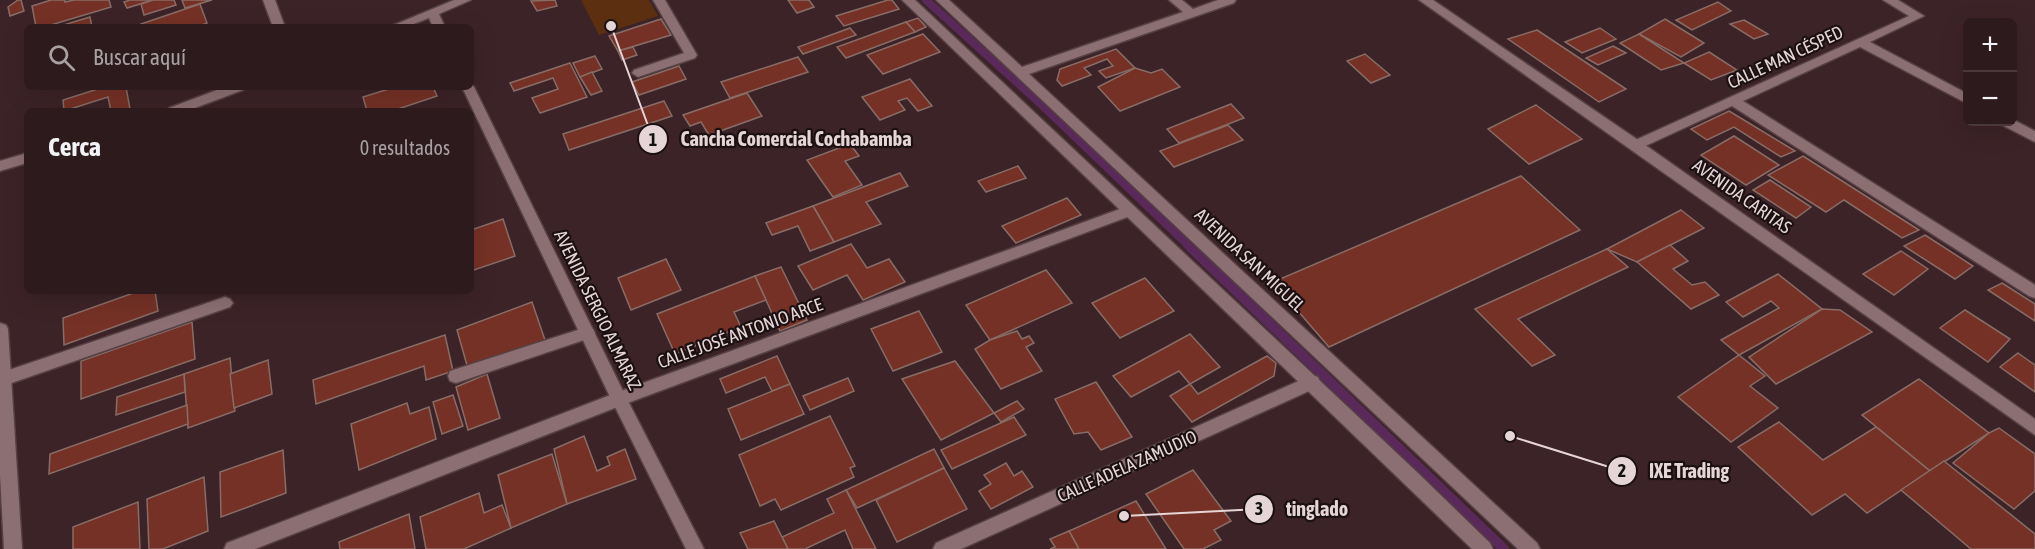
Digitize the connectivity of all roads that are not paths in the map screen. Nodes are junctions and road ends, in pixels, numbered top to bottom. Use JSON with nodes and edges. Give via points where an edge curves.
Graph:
{"nodes":[{"id":1,"x":269,"y":0,"type":"edge"},
{"id":2,"x":465,"y":0,"type":"edge"},
{"id":3,"x":659,"y":0,"type":"edge"},
{"id":4,"x":908,"y":0,"type":"edge"},
{"id":5,"x":942,"y":0,"type":"edge"},
{"id":6,"x":1175,"y":0,"type":"edge"},
{"id":7,"x":1230,"y":0,"type":"edge"},
{"id":8,"x":1425,"y":0,"type":"edge"},
{"id":9,"x":1889,"y":0,"type":"edge"},
{"id":10,"x":432,"y":13,"type":"junction"},
{"id":11,"x":1191,"y":13,"type":"junction"},
{"id":12,"x":278,"y":24,"type":"edge"},
{"id":13,"x":403,"y":24,"type":"edge"},
{"id":14,"x":438,"y":24,"type":"edge"},
{"id":15,"x":1860,"y":42,"type":"junction"},
{"id":16,"x":1022,"y":72,"type":"junction"},
{"id":17,"x":639,"y":73,"type":"dead end"},
{"id":18,"x":229,"y":90,"type":"edge"},
{"id":19,"x":469,"y":90,"type":"edge"},
{"id":20,"x":1963,"y":97,"type":"edge"},
{"id":21,"x":1734,"y":100,"type":"junction"},
{"id":22,"x":182,"y":108,"type":"edge"},
{"id":23,"x":2014,"y":126,"type":"edge"},
{"id":24,"x":2035,"y":137,"type":"edge"},
{"id":25,"x":1636,"y":145,"type":"junction"},
{"id":26,"x":24,"y":159,"type":"edge"},
{"id":27,"x":0,"y":166,"type":"edge"},
{"id":28,"x":1128,"y":211,"type":"junction"},
{"id":29,"x":2034,"y":292,"type":"edge"},
{"id":30,"x":225,"y":303,"type":"dead end"},
{"id":31,"x":0,"y":329,"type":"edge"},
{"id":32,"x":587,"y":333,"type":"junction"},
{"id":33,"x":456,"y":376,"type":"dead end"},
{"id":34,"x":3,"y":379,"type":"junction"},
{"id":35,"x":1312,"y":382,"type":"junction"},
{"id":36,"x":619,"y":399,"type":"junction"},
{"id":37,"x":2035,"y":428,"type":"edge"},
{"id":38,"x":13,"y":549,"type":"edge"},
{"id":39,"x":233,"y":549,"type":"edge"},
{"id":40,"x":695,"y":549,"type":"edge"},
{"id":41,"x":942,"y":549,"type":"edge"},
{"id":42,"x":1485,"y":549,"type":"edge"},
{"id":43,"x":1531,"y":549,"type":"edge"}],
"edges":[{"from":1,"to":12,"type":"street"},
{"from":2,"to":10,"type":"street"},
{"from":3,"to":17,"type":"street","via":[[691,55]]},
{"from":4,"to":28,"type":"street"},
{"from":5,"to":16,"type":"street","name":"AVENIDA SAN MIGUEL"},
{"from":6,"to":11,"type":"street"},
{"from":7,"to":11,"type":"street"},
{"from":8,"to":25,"type":"street","name":"AVENIDA CARITAS"},
{"from":9,"to":15,"type":"street","name":"CALLE MAN CÉSPED","via":[[1918,16]]},
{"from":10,"to":13,"type":"street"},
{"from":10,"to":14,"type":"street"},
{"from":11,"to":16,"type":"street"},
{"from":15,"to":20,"type":"street"},
{"from":15,"to":21,"type":"street","name":"CALLE MAN CÉSPED"},
{"from":16,"to":43,"type":"street","name":"AVENIDA SAN MIGUEL"},
{"from":18,"to":22,"type":"street"},
{"from":19,"to":32,"type":"street","name":"AVENIDA SERGIO ALMARAZ"},
{"from":21,"to":25,"type":"street","name":"CALLE MAN CÉSPED"},
{"from":21,"to":29,"type":"street"},
{"from":23,"to":24,"type":"street"},
{"from":25,"to":37,"type":"street","name":"AVENIDA CARITAS"},
{"from":26,"to":27,"type":"street"},
{"from":28,"to":35,"type":"street"},
{"from":28,"to":36,"type":"street","name":"CALLE JOSÉ ANTONIO ARCE"},
{"from":30,"to":34,"type":"street"},
{"from":31,"to":34,"type":"street"},
{"from":32,"to":33,"type":"street"},
{"from":32,"to":36,"type":"street","name":"AVENIDA SERGIO ALMARAZ"},
{"from":34,"to":38,"type":"street"},
{"from":35,"to":41,"type":"street","name":"CALLE ADELA ZAMUDIO"},
{"from":35,"to":42,"type":"street"},
{"from":36,"to":39,"type":"street","name":"CALLE JOSÉ ANTONIO ARCE"},
{"from":36,"to":40,"type":"street","name":"AVENIDA SERGIO ALMARAZ"}]}
